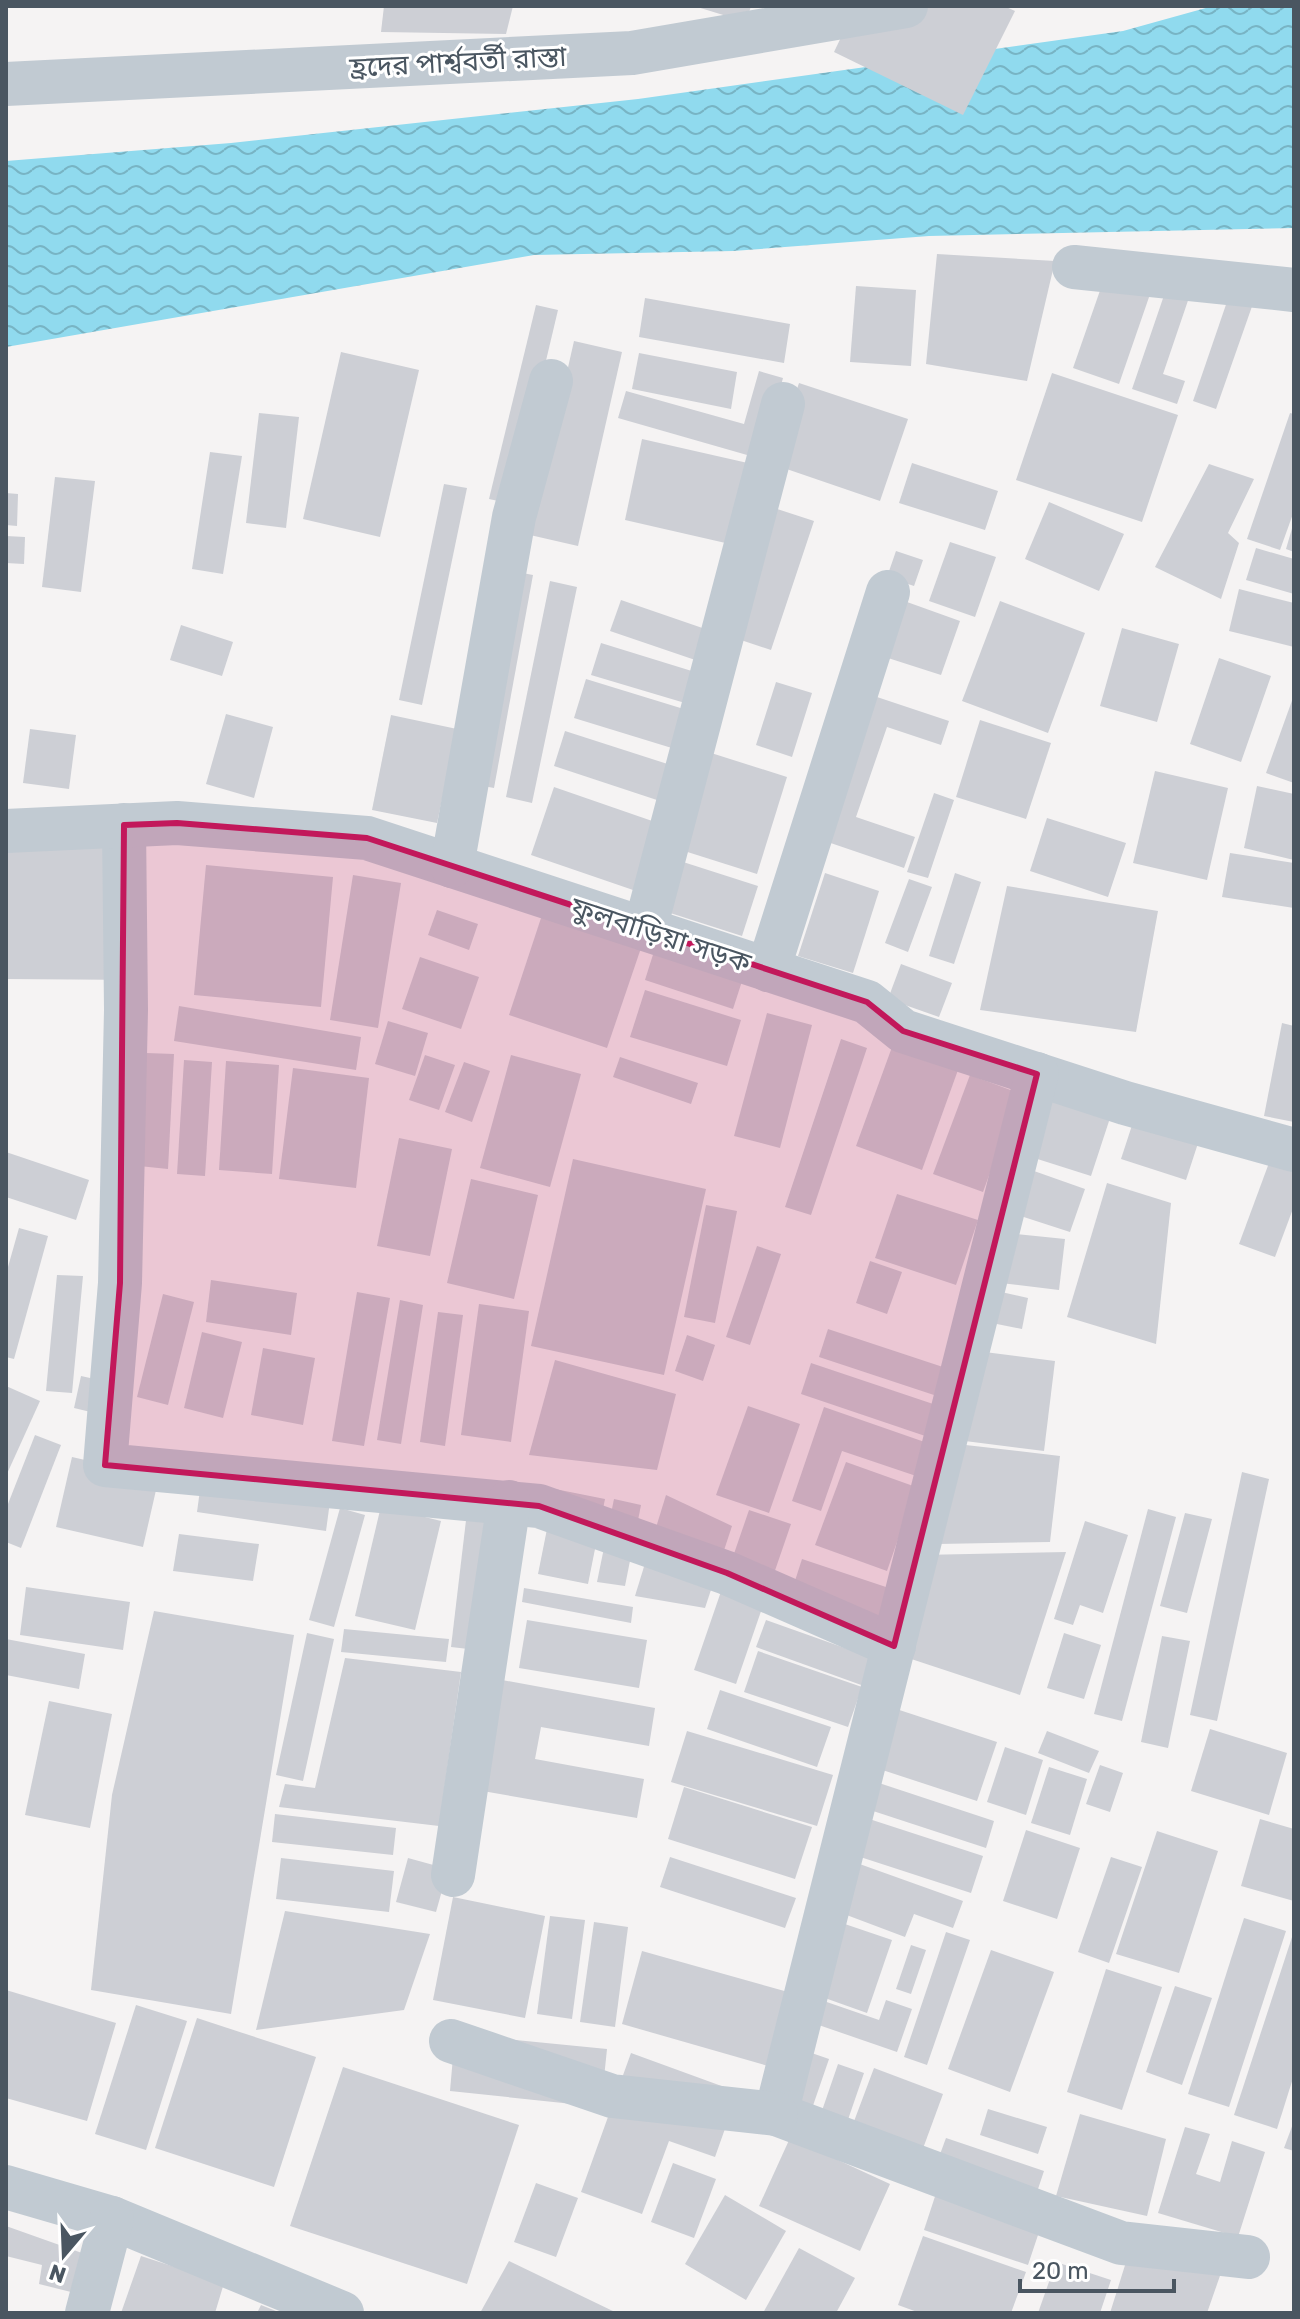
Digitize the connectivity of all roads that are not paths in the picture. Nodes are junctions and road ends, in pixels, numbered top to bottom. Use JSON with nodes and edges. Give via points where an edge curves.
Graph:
{"nodes":[{"id":1,"x":906,"y":6,"type":"edge"},
{"id":2,"x":6,"y":84,"type":"edge"},
{"id":3,"x":1074,"y":267,"type":"dead end"},
{"id":4,"x":1294,"y":290,"type":"edge"},
{"id":5,"x":551,"y":381,"type":"dead end"},
{"id":6,"x":783,"y":404,"type":"dead end"},
{"id":7,"x":888,"y":592,"type":"dead end"},
{"id":8,"x":124,"y":825,"type":"junction"},
{"id":9,"x":6,"y":831,"type":"edge"},
{"id":10,"x":452,"y":866,"type":"junction"},
{"id":11,"x":645,"y":929,"type":"junction"},
{"id":12,"x":768,"y":970,"type":"junction"},
{"id":13,"x":1037,"y":1074,"type":"junction"},
{"id":14,"x":1294,"y":1150,"type":"edge"},
{"id":15,"x":509,"y":1502,"type":"junction"},
{"id":16,"x":894,"y":1646,"type":"junction"},
{"id":17,"x":453,"y":1875,"type":"dead end"},
{"id":18,"x":451,"y":2041,"type":"dead end"},
{"id":19,"x":776,"y":2114,"type":"junction"},
{"id":20,"x":6,"y":2187,"type":"edge"},
{"id":21,"x":112,"y":2218,"type":"junction"},
{"id":22,"x":1248,"y":2257,"type":"dead end"},
{"id":23,"x":87,"y":2313,"type":"edge"},
{"id":24,"x":342,"y":2313,"type":"edge"}],
"edges":[{"from":1,"to":2,"type":"street","name":"হ্রদের পার্শ্ববর্তী রাস্তা","via":[[632,53]]},
{"from":3,"to":4,"type":"street"},
{"from":5,"to":10,"type":"street","via":[[514,517]]},
{"from":6,"to":11,"type":"street"},
{"from":7,"to":12,"type":"street"},
{"from":8,"to":9,"type":"street","name":"ফুলবাড়িয়া সড়ক"},
{"from":8,"to":10,"type":"street","name":"ফুলবাড়িয়া সড়ক","via":[[177,823],[367,838]]},
{"from":8,"to":15,"type":"street","via":[[120,1283],[105,1465]]},
{"from":10,"to":11,"type":"street","name":"ফুলবাড়িয়া সড়ক"},
{"from":11,"to":12,"type":"street","name":"ফুলবাড়িয়া সড়ক"},
{"from":12,"to":13,"type":"street","name":"ফুলবাড়িয়া সড়ক","via":[[867,1002],[903,1031]]},
{"from":13,"to":14,"type":"street","name":"ফুলবাড়িয়া সড়ক"},
{"from":13,"to":16,"type":"street"},
{"from":15,"to":16,"type":"street","via":[[539,1506],[727,1573]]},
{"from":15,"to":17,"type":"street"},
{"from":16,"to":19,"type":"street"},
{"from":18,"to":19,"type":"street","via":[[612,2096]]},
{"from":19,"to":22,"type":"street","via":[[1121,2243]]},
{"from":20,"to":21,"type":"street"},
{"from":21,"to":23,"type":"street"},
{"from":21,"to":24,"type":"street"}]}
